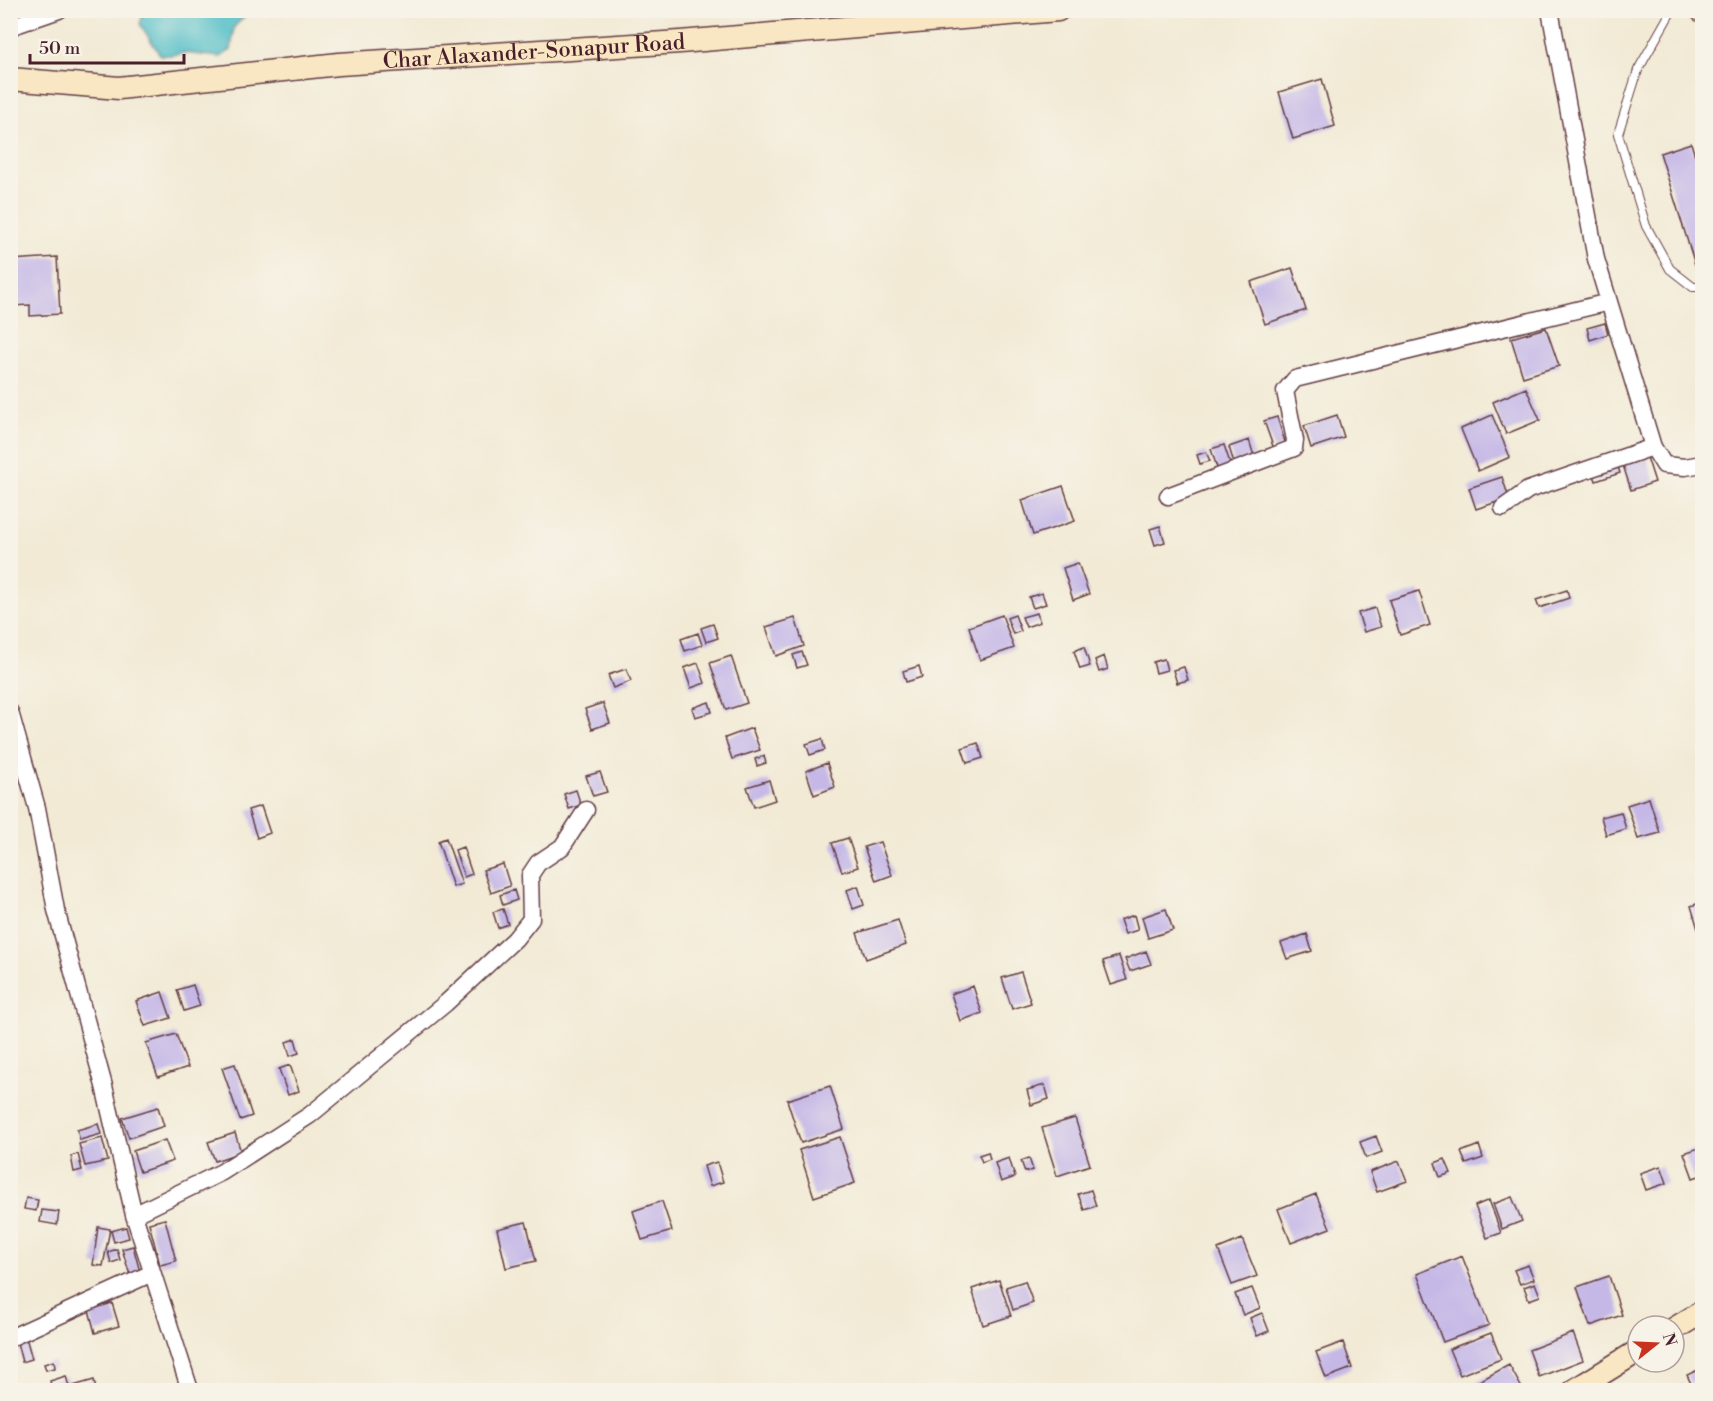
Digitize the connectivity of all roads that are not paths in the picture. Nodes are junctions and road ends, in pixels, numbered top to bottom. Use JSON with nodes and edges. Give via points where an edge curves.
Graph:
{"nodes":[{"id":1,"x":59,"y":10,"type":"edge"},
{"id":2,"x":1058,"y":10,"type":"edge"},
{"id":3,"x":1550,"y":10,"type":"edge"},
{"id":4,"x":1672,"y":10,"type":"edge"},
{"id":5,"x":10,"y":27,"type":"edge"},
{"id":6,"x":10,"y":79,"type":"edge"},
{"id":7,"x":1702,"y":287,"type":"edge"},
{"id":8,"x":1609,"y":302,"type":"junction"},
{"id":9,"x":1653,"y":447,"type":"junction"},
{"id":10,"x":1702,"y":464,"type":"edge"},
{"id":11,"x":1168,"y":496,"type":"dead end"},
{"id":12,"x":1503,"y":508,"type":"dead end"},
{"id":13,"x":10,"y":712,"type":"edge"},
{"id":14,"x":586,"y":810,"type":"dead end"},
{"id":15,"x":134,"y":1215,"type":"junction"},
{"id":16,"x":152,"y":1273,"type":"junction"},
{"id":17,"x":1702,"y":1312,"type":"edge"},
{"id":18,"x":1686,"y":1322,"type":"edge"},
{"id":19,"x":10,"y":1338,"type":"edge"},
{"id":20,"x":1626,"y":1358,"type":"edge"},
{"id":21,"x":190,"y":1390,"type":"edge"},
{"id":22,"x":1575,"y":1390,"type":"edge"}],
"edges":[{"from":1,"to":5,"type":"street"},
{"from":2,"to":6,"type":"main road","name":"Char Alaxander-Sonapur Road","via":[[680,42],[339,64],[118,88]]},
{"from":3,"to":8,"type":"street","via":[[1596,259]]},
{"from":4,"to":7,"type":"lane","via":[[1638,70],[1618,134],[1646,226],[1670,269],[1693,287]]},
{"from":8,"to":9,"type":"street"},
{"from":8,"to":11,"type":"street","via":[[1295,379],[1285,391],[1294,448]]},
{"from":9,"to":10,"type":"street","via":[[1664,465]]},
{"from":9,"to":12,"type":"street","via":[[1528,490]]},
{"from":13,"to":15,"type":"street","via":[[37,808],[56,910]]},
{"from":14,"to":15,"type":"street","via":[[562,847],[538,863],[530,875],[531,919],[446,1004],[310,1115],[222,1172]]},
{"from":15,"to":16,"type":"street"},
{"from":16,"to":19,"type":"street"},
{"from":16,"to":21,"type":"street"},
{"from":17,"to":18,"type":"main road"},
{"from":20,"to":22,"type":"main road"}]}
